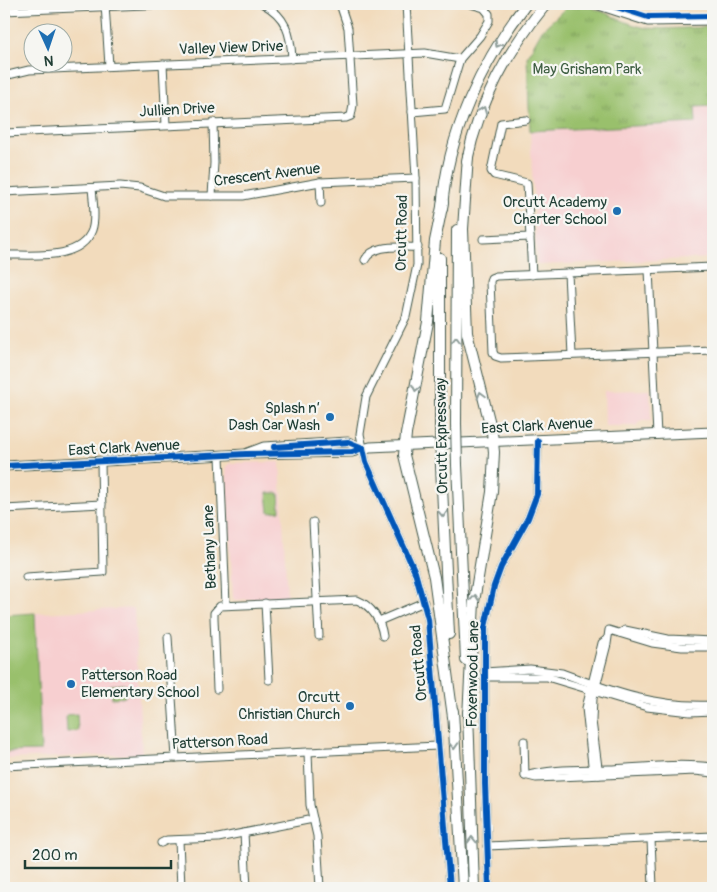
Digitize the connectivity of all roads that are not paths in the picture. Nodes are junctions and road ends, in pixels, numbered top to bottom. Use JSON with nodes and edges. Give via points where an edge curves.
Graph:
{"nodes":[{"id":1,"x":169,"y":4,"type":"edge"},
{"id":2,"x":263,"y":4,"type":"edge"},
{"id":3,"x":340,"y":4,"type":"edge"},
{"id":4,"x":406,"y":4,"type":"edge"},
{"id":5,"x":470,"y":4,"type":"edge"},
{"id":6,"x":526,"y":4,"type":"edge"},
{"id":7,"x":546,"y":4,"type":"edge"},
{"id":8,"x":596,"y":4,"type":"edge"},
{"id":9,"x":607,"y":4,"type":"edge"},
{"id":10,"x":106,"y":5,"type":"edge"},
{"id":11,"x":4,"y":11,"type":"edge"},
{"id":12,"x":713,"y":16,"type":"edge"},
{"id":13,"x":713,"y":20,"type":"edge"},
{"id":14,"x":409,"y":54,"type":"junction"},
{"id":15,"x":350,"y":56,"type":"junction"},
{"id":16,"x":292,"y":59,"type":"junction"},
{"id":17,"x":460,"y":59,"type":"junction"},
{"id":18,"x":163,"y":64,"type":"junction"},
{"id":19,"x":109,"y":66,"type":"junction"},
{"id":20,"x":4,"y":76,"type":"edge"},
{"id":21,"x":412,"y":112,"type":"junction"},
{"id":22,"x":526,"y":120,"type":"dead end"},
{"id":23,"x":213,"y":122,"type":"junction"},
{"id":24,"x":166,"y":124,"type":"junction"},
{"id":25,"x":4,"y":133,"type":"edge"},
{"id":26,"x":468,"y":156,"type":"junction"},
{"id":27,"x":416,"y":178,"type":"junction"},
{"id":28,"x":320,"y":182,"type":"junction"},
{"id":29,"x":92,"y":188,"type":"junction"},
{"id":30,"x":4,"y":192,"type":"edge"},
{"id":31,"x":212,"y":196,"type":"junction"},
{"id":32,"x":443,"y":202,"type":"junction"},
{"id":33,"x":321,"y":203,"type":"dead end"},
{"id":34,"x":530,"y":237,"type":"junction"},
{"id":35,"x":483,"y":239,"type":"dead end"},
{"id":36,"x":418,"y":248,"type":"junction"},
{"id":37,"x":4,"y":255,"type":"edge"},
{"id":38,"x":365,"y":260,"type":"dead end"},
{"id":39,"x":713,"y":267,"type":"edge"},
{"id":40,"x":649,"y":270,"type":"junction"},
{"id":41,"x":568,"y":273,"type":"junction"},
{"id":42,"x":532,"y":275,"type":"junction"},
{"id":43,"x":713,"y":350,"type":"edge"},
{"id":44,"x":653,"y":352,"type":"junction"},
{"id":45,"x":572,"y":355,"type":"junction"},
{"id":46,"x":713,"y":432,"type":"edge"},
{"id":47,"x":657,"y":434,"type":"junction"},
{"id":48,"x":538,"y":440,"type":"junction"},
{"id":49,"x":494,"y":442,"type":"junction"},
{"id":50,"x":404,"y":446,"type":"junction"},
{"id":51,"x":363,"y":448,"type":"junction"},
{"id":52,"x":220,"y":456,"type":"junction"},
{"id":53,"x":101,"y":462,"type":"junction"},
{"id":54,"x":4,"y":466,"type":"edge"},
{"id":55,"x":102,"y":504,"type":"junction"},
{"id":56,"x":4,"y":509,"type":"edge"},
{"id":57,"x":313,"y":522,"type":"dead end"},
{"id":58,"x":26,"y":577,"type":"dead end"},
{"id":59,"x":317,"y":601,"type":"junction"},
{"id":60,"x":424,"y":602,"type":"junction"},
{"id":61,"x":265,"y":603,"type":"junction"},
{"id":62,"x":226,"y":605,"type":"junction"},
{"id":63,"x":379,"y":621,"type":"junction"},
{"id":64,"x":620,"y":633,"type":"junction"},
{"id":65,"x":319,"y":636,"type":"dead end"},
{"id":66,"x":383,"y":636,"type":"dead end"},
{"id":67,"x":168,"y":637,"type":"dead end"},
{"id":68,"x":713,"y":641,"type":"edge"},
{"id":69,"x":713,"y":646,"type":"edge"},
{"id":70,"x":484,"y":674,"type":"junction"},
{"id":71,"x":269,"y":680,"type":"dead end"},
{"id":72,"x":592,"y":688,"type":"junction"},
{"id":73,"x":217,"y":690,"type":"dead end"},
{"id":74,"x":713,"y":705,"type":"edge"},
{"id":75,"x":713,"y":711,"type":"edge"},
{"id":76,"x":453,"y":717,"type":"junction"},
{"id":77,"x":468,"y":717,"type":"junction"},
{"id":78,"x":524,"y":741,"type":"dead end"},
{"id":79,"x":438,"y":746,"type":"junction"},
{"id":80,"x":308,"y":752,"type":"junction"},
{"id":81,"x":176,"y":758,"type":"junction"},
{"id":82,"x":4,"y":766,"type":"edge"},
{"id":83,"x":713,"y":767,"type":"edge"},
{"id":84,"x":661,"y":769,"type":"junction"},
{"id":85,"x":596,"y":772,"type":"junction"},
{"id":86,"x":713,"y":773,"type":"edge"},
{"id":87,"x":313,"y":819,"type":"junction"},
{"id":88,"x":244,"y":833,"type":"junction"},
{"id":89,"x":713,"y":836,"type":"edge"},
{"id":90,"x":650,"y":839,"type":"junction"},
{"id":91,"x":179,"y":840,"type":"junction"},
{"id":92,"x":161,"y":843,"type":"dead end"},
{"id":93,"x":487,"y":846,"type":"junction"},
{"id":94,"x":181,"y":888,"type":"edge"},
{"id":95,"x":247,"y":888,"type":"edge"},
{"id":96,"x":320,"y":888,"type":"edge"},
{"id":97,"x":450,"y":888,"type":"edge"},
{"id":98,"x":464,"y":888,"type":"edge"},
{"id":99,"x":474,"y":888,"type":"edge"},
{"id":100,"x":489,"y":888,"type":"edge"},
{"id":101,"x":653,"y":888,"type":"edge"}],
"edges":[{"from":1,"to":10,"type":"street"},
{"from":2,"to":16,"type":"street","via":[[278,13],[285,23],[291,39]]},
{"from":3,"to":15,"type":"street","via":[[348,28]]},
{"from":4,"to":14,"type":"street","name":"Orcutt Road"},
{"from":5,"to":17,"type":"street","via":[[484,8],[489,14],[489,21],[472,48]]},
{"from":6,"to":32,"type":"highway","name":"Orcutt Expressway","one_way":true,"via":[[498,44],[474,91],[455,145]]},
{"from":26,"to":7,"type":"highway","name":"Orcutt Expressway","one_way":true,"via":[[484,108],[507,60]]},
{"from":8,"to":13,"type":"main road","via":[[648,21]]},
{"from":9,"to":12,"type":"main road","via":[[648,16]]},
{"from":10,"to":11,"type":"street"},
{"from":10,"to":19,"type":"street"},
{"from":14,"to":15,"type":"street","name":"Valley View Drive"},
{"from":14,"to":17,"type":"street","name":"Valley View Drive","via":[[425,53]]},
{"from":14,"to":21,"type":"street","name":"Orcutt Road"},
{"from":15,"to":16,"type":"street","name":"Valley View Drive"},
{"from":15,"to":23,"type":"street","name":"Jullien Drive","via":[[351,116]]},
{"from":16,"to":18,"type":"street","name":"Valley View Drive"},
{"from":17,"to":21,"type":"street","via":[[445,109]]},
{"from":18,"to":19,"type":"street","name":"Valley View Drive"},
{"from":18,"to":24,"type":"street"},
{"from":19,"to":20,"type":"street","name":"Valley View Drive","via":[[29,70]]},
{"from":21,"to":27,"type":"street","name":"Orcutt Road"},
{"from":22,"to":34,"type":"street","via":[[501,123],[491,171],[494,175],[527,183]]},
{"from":23,"to":24,"type":"street","name":"Jullien Drive"},
{"from":23,"to":31,"type":"street"},
{"from":24,"to":25,"type":"street","name":"Jullien Drive"},
{"from":49,"to":26,"type":"highway","one_way":true,"via":[[467,333],[462,229]]},
{"from":77,"to":26,"type":"highway","name":"Orcutt Expressway","one_way":true,"bridge":true,"via":[[456,424],[457,225]]},
{"from":27,"to":28,"type":"street","name":"Crescent Avenue"},
{"from":27,"to":36,"type":"street","name":"Orcutt Road"},
{"from":28,"to":31,"type":"street","name":"Crescent Avenue","via":[[242,196]]},
{"from":28,"to":33,"type":"street"},
{"from":29,"to":30,"type":"street","name":"Crescent Avenue"},
{"from":29,"to":31,"type":"street","name":"Crescent Avenue","via":[[120,186],[164,196]]},
{"from":29,"to":37,"type":"street","via":[[93,224],[89,236],[77,249]]},
{"from":32,"to":50,"type":"highway","one_way":true,"via":[[435,241],[428,322]]},
{"from":32,"to":76,"type":"highway","name":"Orcutt Expressway","one_way":true,"bridge":true,"via":[[440,424]]},
{"from":34,"to":35,"type":"street"},
{"from":34,"to":42,"type":"street"},
{"from":36,"to":38,"type":"street","via":[[376,249]]},
{"from":36,"to":51,"type":"street","name":"Orcutt Road","via":[[406,317],[366,397],[360,434]]},
{"from":39,"to":40,"type":"street"},
{"from":40,"to":41,"type":"street"},
{"from":40,"to":44,"type":"street"},
{"from":41,"to":42,"type":"street"},
{"from":41,"to":45,"type":"street"},
{"from":42,"to":45,"type":"street","via":[[491,278],[495,356]]},
{"from":43,"to":44,"type":"street"},
{"from":44,"to":45,"type":"street"},
{"from":44,"to":47,"type":"street"},
{"from":46,"to":47,"type":"main road","name":"East Clark Avenue"},
{"from":47,"to":48,"type":"main road","name":"East Clark Avenue"},
{"from":48,"to":49,"type":"main road","name":"East Clark Avenue"},
{"from":48,"to":70,"type":"street","name":"Foxenwood Lane","via":[[537,494],[494,586],[485,626]]},
{"from":49,"to":50,"type":"main road","name":"East Clark Avenue"},
{"from":77,"to":49,"type":"highway","one_way":true,"via":[[474,602],[494,479]]},
{"from":50,"to":51,"type":"main road","name":"East Clark Avenue"},
{"from":50,"to":76,"type":"highway","via":[[434,577]]},
{"from":51,"to":52,"type":"main road","name":"East Clark Avenue","via":[[352,452]]},
{"from":51,"to":60,"type":"street","name":"Orcutt Road","via":[[366,462],[415,572]]},
{"from":52,"to":53,"type":"main road","name":"East Clark Avenue"},
{"from":52,"to":62,"type":"street","name":"Bethany Lane"},
{"from":53,"to":54,"type":"main road","name":"East Clark Avenue"},
{"from":53,"to":55,"type":"street"},
{"from":55,"to":56,"type":"street"},
{"from":55,"to":58,"type":"street","via":[[104,572]]},
{"from":57,"to":59,"type":"street"},
{"from":59,"to":61,"type":"street"},
{"from":59,"to":63,"type":"street","via":[[357,600],[366,604]]},
{"from":59,"to":65,"type":"street"},
{"from":60,"to":63,"type":"street"},
{"from":60,"to":79,"type":"street","name":"Orcutt Road"},
{"from":61,"to":62,"type":"street"},
{"from":61,"to":71,"type":"street"},
{"from":62,"to":73,"type":"street","name":"Bethany Lane","via":[[214,613]]},
{"from":63,"to":66,"type":"street"},
{"from":64,"to":68,"type":"street","via":[[625,630],[668,639]]},
{"from":64,"to":69,"type":"street","via":[[652,643],[682,647]]},
{"from":64,"to":72,"type":"street","via":[[609,630],[608,644]]},
{"from":67,"to":81,"type":"street"},
{"from":68,"to":69,"type":"street"},
{"from":70,"to":72,"type":"street","via":[[548,671],[562,673]]},
{"from":70,"to":93,"type":"street","name":"Foxenwood Lane"},
{"from":72,"to":74,"type":"street","via":[[666,704]]},
{"from":72,"to":75,"type":"street","via":[[627,702],[665,710]]},
{"from":72,"to":85,"type":"street","via":[[586,721]]},
{"from":76,"to":98,"type":"highway","name":"Orcutt Expressway","one_way":true},
{"from":99,"to":77,"type":"highway","name":"Orcutt Expressway","one_way":true},
{"from":78,"to":85,"type":"street","via":[[525,776],[536,772]]},
{"from":79,"to":80,"type":"street","name":"Patterson Road"},
{"from":79,"to":97,"type":"street","name":"Orcutt Road"},
{"from":80,"to":81,"type":"street","name":"Patterson Road"},
{"from":80,"to":87,"type":"street"},
{"from":81,"to":82,"type":"street","name":"Patterson Road"},
{"from":83,"to":84,"type":"street","via":[[696,765]]},
{"from":84,"to":85,"type":"street"},
{"from":84,"to":86,"type":"street"},
{"from":87,"to":88,"type":"street"},
{"from":87,"to":96,"type":"street"},
{"from":88,"to":91,"type":"street"},
{"from":88,"to":95,"type":"street"},
{"from":89,"to":90,"type":"street"},
{"from":90,"to":93,"type":"street"},
{"from":90,"to":101,"type":"street"},
{"from":91,"to":92,"type":"street"},
{"from":91,"to":94,"type":"street"},
{"from":93,"to":100,"type":"street","name":"Foxenwood Lane"}]}
